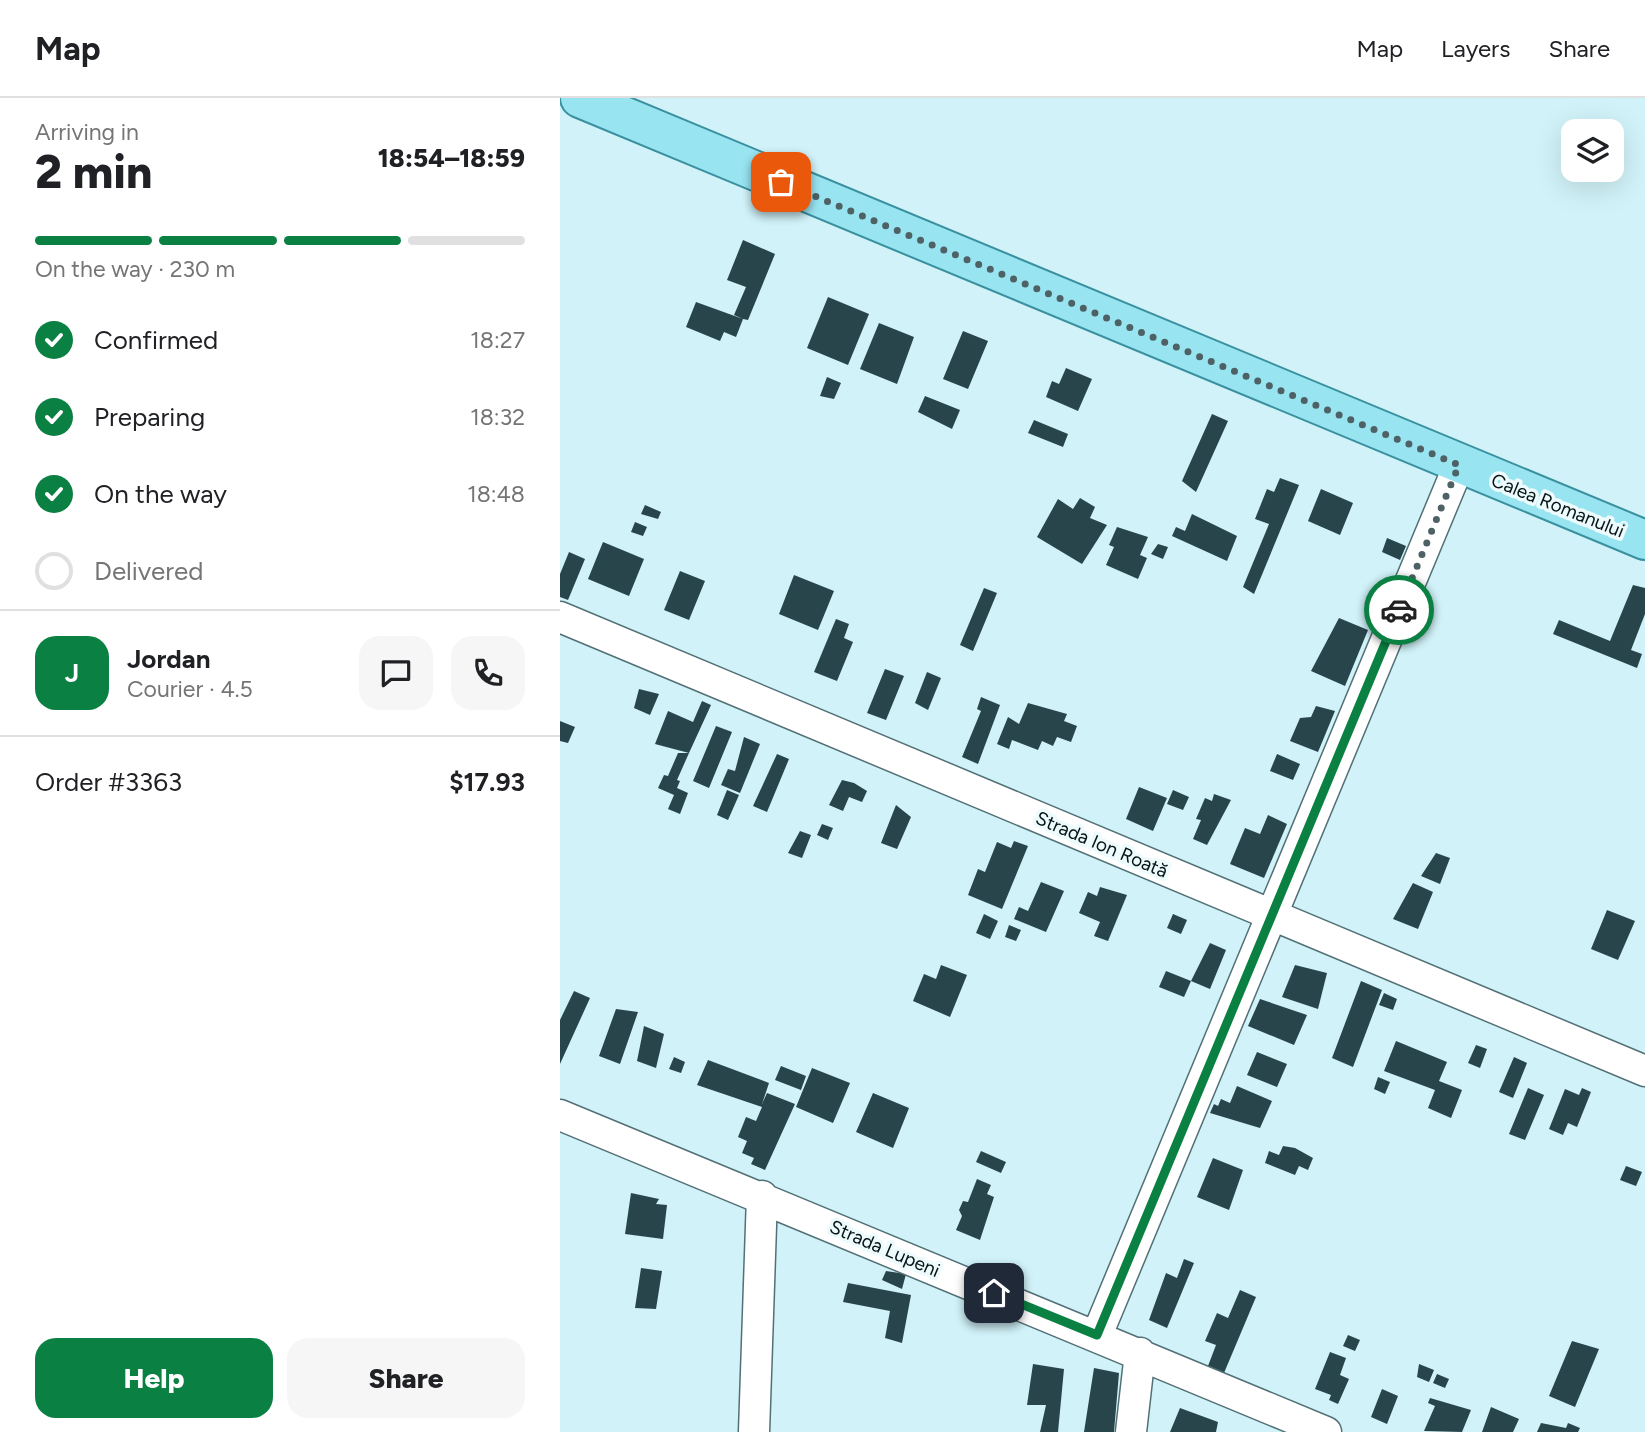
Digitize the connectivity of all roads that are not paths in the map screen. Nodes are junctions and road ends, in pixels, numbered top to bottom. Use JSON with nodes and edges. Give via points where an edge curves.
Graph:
{"nodes":[{"id":1,"x":565,"y":98,"type":"edge"},
{"id":2,"x":580,"y":98,"type":"edge"},
{"id":3,"x":560,"y":110,"type":"edge"},
{"id":4,"x":1459,"y":465,"type":"junction"},
{"id":5,"x":1645,"y":540,"type":"edge"},
{"id":6,"x":560,"y":617,"type":"edge"},
{"id":7,"x":1272,"y":915,"type":"junction"},
{"id":8,"x":1645,"y":1071,"type":"edge"},
{"id":9,"x":560,"y":1115,"type":"edge"},
{"id":10,"x":762,"y":1196,"type":"junction"},
{"id":11,"x":1097,"y":1335,"type":"junction"},
{"id":12,"x":1139,"y":1353,"type":"junction"},
{"id":13,"x":1318,"y":1431,"type":"edge"},
{"id":14,"x":754,"y":1432,"type":"edge"},
{"id":15,"x":1131,"y":1432,"type":"edge"}],
"edges":[{"from":1,"to":3,"type":"street"},
{"from":2,"to":4,"type":"main road","name":"Calea Romanului"},
{"from":4,"to":5,"type":"main road","name":"Calea Romanului"},
{"from":4,"to":7,"type":"street"},
{"from":6,"to":7,"type":"street","name":"Strada Ion Roată"},
{"from":7,"to":8,"type":"street","name":"Strada Ion Roată"},
{"from":7,"to":11,"type":"street"},
{"from":9,"to":10,"type":"street","name":"Strada Lupeni"},
{"from":10,"to":11,"type":"street","name":"Strada Lupeni"},
{"from":10,"to":14,"type":"street"},
{"from":11,"to":12,"type":"street","name":"Strada Lupeni"},
{"from":12,"to":13,"type":"street","name":"Strada Lupeni"},
{"from":12,"to":15,"type":"street"}]}
